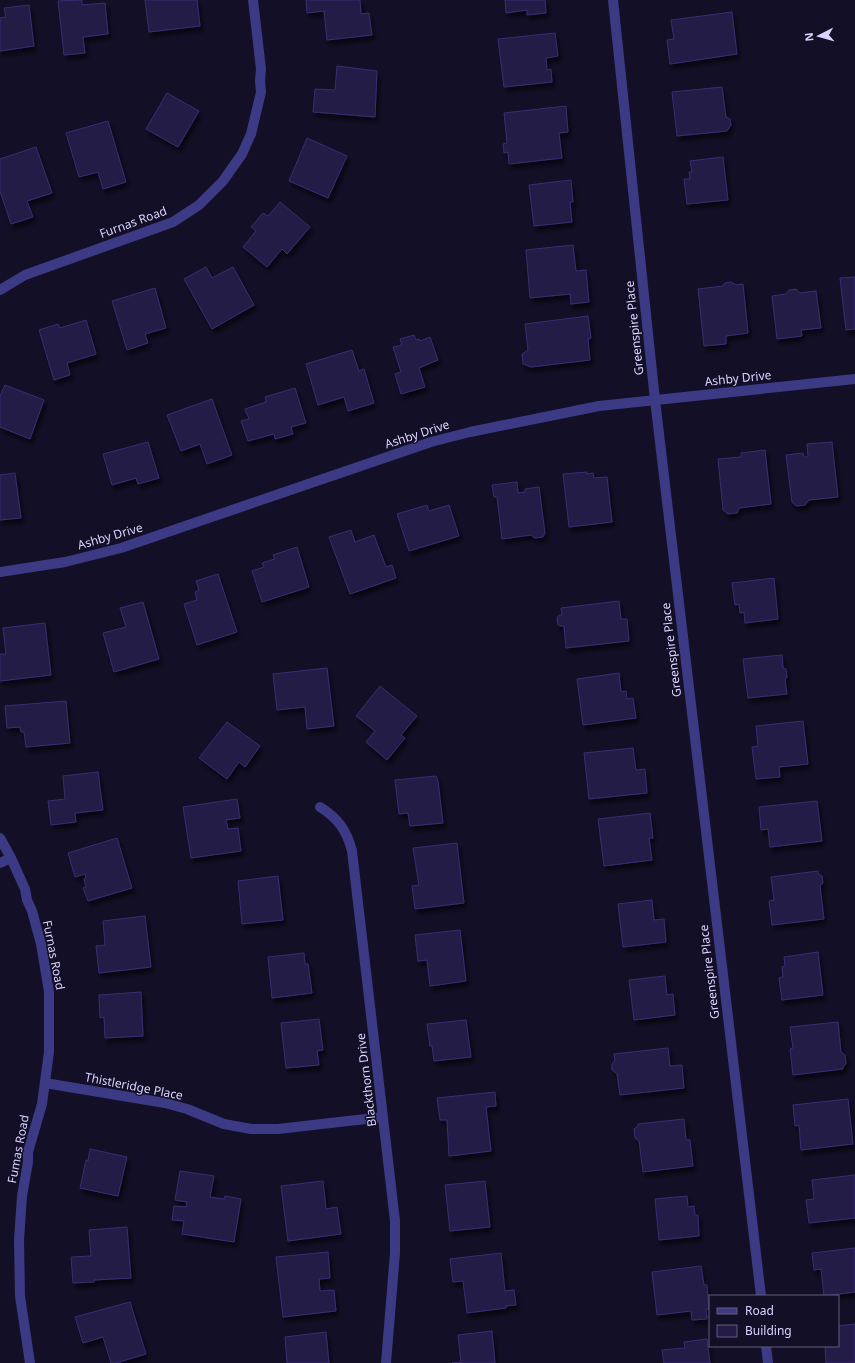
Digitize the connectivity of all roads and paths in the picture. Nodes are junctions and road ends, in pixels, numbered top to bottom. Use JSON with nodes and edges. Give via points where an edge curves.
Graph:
{"nodes":[{"id":1,"x":253,"y":0,"type":"edge"},
{"id":2,"x":613,"y":0,"type":"edge"},
{"id":3,"x":0,"y":290,"type":"edge"},
{"id":4,"x":855,"y":379,"type":"edge"},
{"id":5,"x":655,"y":400,"type":"junction"},
{"id":6,"x":0,"y":572,"type":"edge"},
{"id":7,"x":320,"y":807,"type":"dead end"},
{"id":8,"x":0,"y":838,"type":"edge"},
{"id":9,"x":11,"y":858,"type":"junction"},
{"id":10,"x":0,"y":863,"type":"edge"},
{"id":11,"x":45,"y":1083,"type":"junction"},
{"id":12,"x":383,"y":1117,"type":"junction"},
{"id":13,"x":760,"y":1295,"type":"edge"},
{"id":14,"x":766,"y":1347,"type":"edge"},
{"id":15,"x":30,"y":1363,"type":"edge"},
{"id":16,"x":386,"y":1363,"type":"edge"},
{"id":17,"x":768,"y":1363,"type":"edge"}],
"edges":[{"from":1,"to":3,"type":"street","name":"Furnas Road","via":[[261,92],[251,134],[242,154],[224,181],[199,205],[173,222],[32,272]]},
{"from":2,"to":5,"type":"street","name":"Greenspire Place"},
{"from":4,"to":5,"type":"street","name":"Ashby Drive"},
{"from":5,"to":6,"type":"street","name":"Ashby Drive","via":[[599,406],[439,440],[121,548],[65,562]]},
{"from":5,"to":13,"type":"street","name":"Greenspire Place"},
{"from":7,"to":12,"type":"street","name":"Blackthorn Drive","via":[[331,814],[343,828],[352,851]]},
{"from":8,"to":9,"type":"street","name":"Furnas Road"},
{"from":9,"to":10,"type":"street"},
{"from":9,"to":11,"type":"street","name":"Furnas Road","via":[[32,911],[48,981],[50,1018]]},
{"from":11,"to":12,"type":"street","name":"Thistleridge Place","via":[[166,1103],[224,1124],[256,1129],[278,1129]]},
{"from":11,"to":15,"type":"street","name":"Fumas Road","via":[[42,1104],[28,1152],[19,1240],[20,1296]]},
{"from":12,"to":16,"type":"street","name":"Blackthorn Drive","via":[[395,1221]]},
{"from":14,"to":17,"type":"street"}]}
